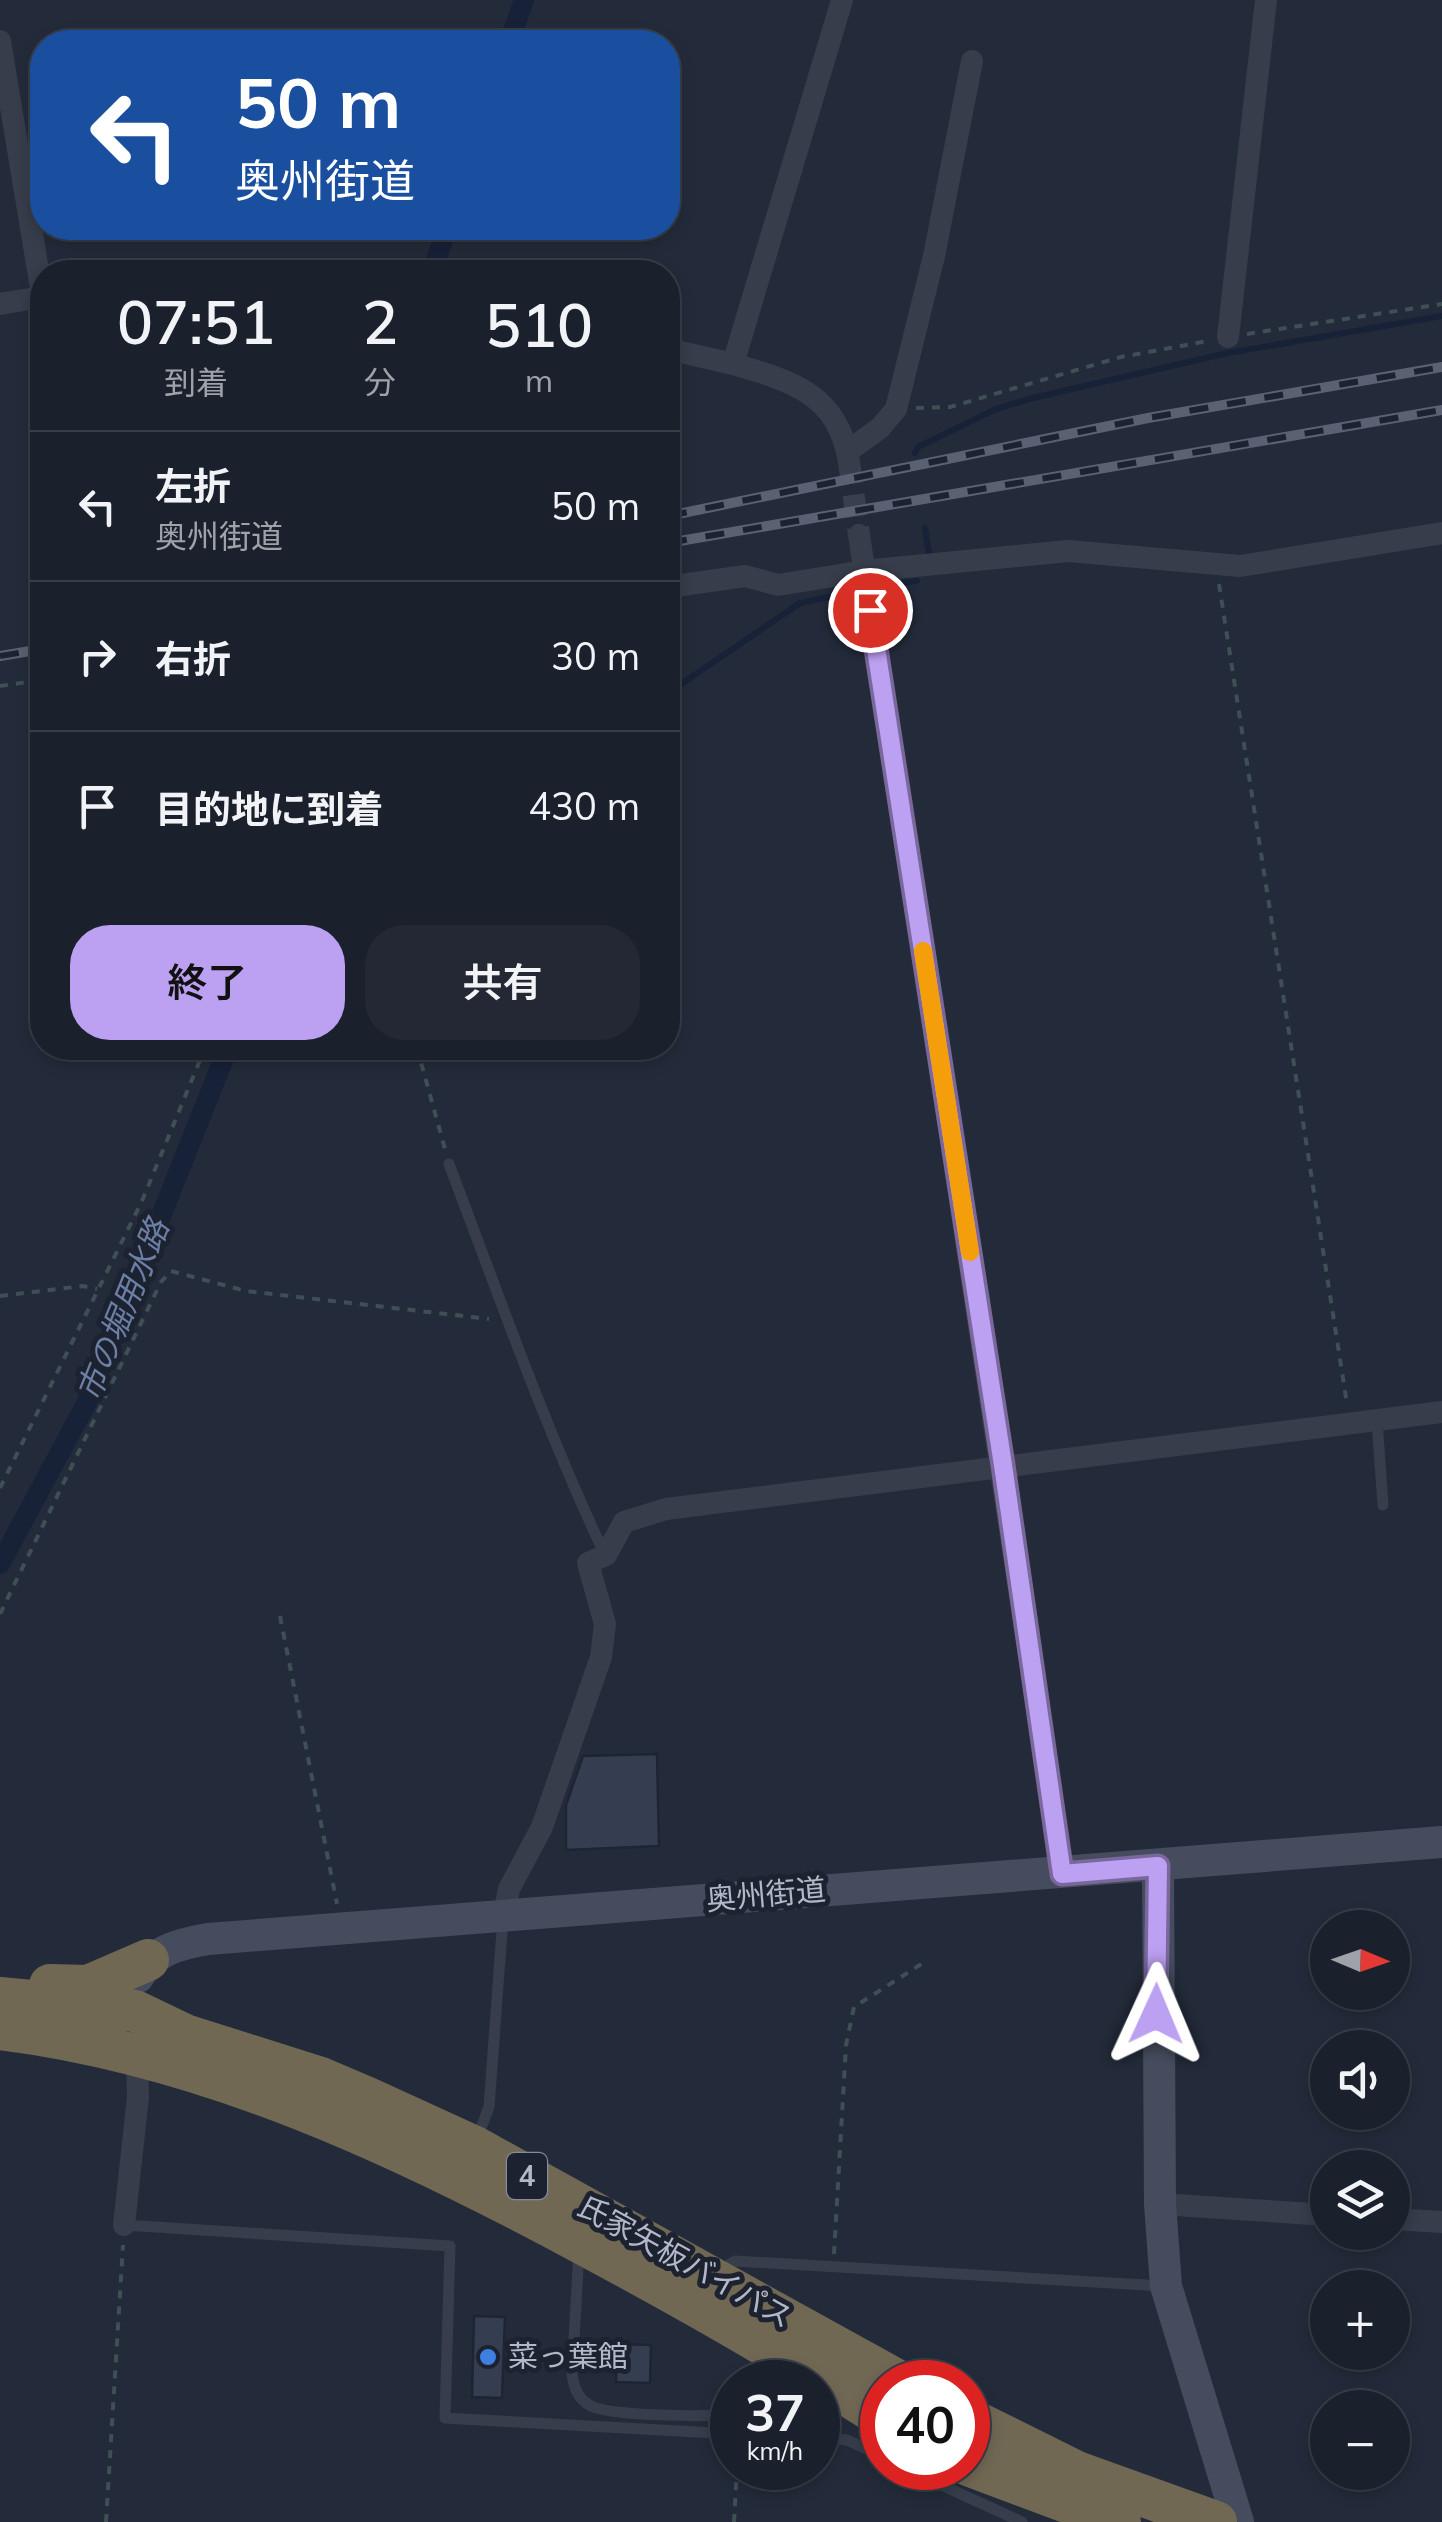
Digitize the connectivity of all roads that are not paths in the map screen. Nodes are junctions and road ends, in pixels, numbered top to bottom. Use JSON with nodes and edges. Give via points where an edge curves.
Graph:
{"nodes":[{"id":1,"x":842,"y":0,"type":"edge"},
{"id":2,"x":1266,"y":0,"type":"edge"},
{"id":3,"x":0,"y":41,"type":"edge"},
{"id":4,"x":972,"y":62,"type":"dead end"},
{"id":5,"x":30,"y":223,"type":"edge"},
{"id":6,"x":30,"y":298,"type":"edge"},
{"id":7,"x":0,"y":304,"type":"edge"},
{"id":8,"x":1228,"y":337,"type":"road end"},
{"id":9,"x":680,"y":352,"type":"edge"},
{"id":10,"x":733,"y":364,"type":"junction"},
{"id":11,"x":1442,"y":532,"type":"edge"},
{"id":12,"x":860,"y":535,"type":"tunnel mouth"},
{"id":13,"x":864,"y":571,"type":"junction"},
{"id":14,"x":680,"y":585,"type":"edge"},
{"id":15,"x":450,"y":1164,"type":"road end"},
{"id":16,"x":1442,"y":1412,"type":"edge"},
{"id":17,"x":1377,"y":1421,"type":"junction"},
{"id":18,"x":1003,"y":1465,"type":"junction"},
{"id":19,"x":1382,"y":1505,"type":"dead end"},
{"id":20,"x":606,"y":1555,"type":"junction"},
{"id":21,"x":1442,"y":1842,"type":"edge"},
{"id":22,"x":1158,"y":1866,"type":"junction"},
{"id":23,"x":1062,"y":1874,"type":"junction"},
{"id":24,"x":503,"y":1918,"type":"junction"},
{"id":25,"x":148,"y":1960,"type":"junction"},
{"id":26,"x":0,"y":1980,"type":"edge"},
{"id":27,"x":0,"y":1998,"type":"edge"},
{"id":28,"x":136,"y":2011,"type":"junction"},
{"id":29,"x":0,"y":2029,"type":"edge"},
{"id":30,"x":137,"y":2056,"type":"junction"},
{"id":31,"x":473,"y":2146,"type":"junction"},
{"id":32,"x":1160,"y":2204,"type":"junction"},
{"id":33,"x":1310,"y":2214,"type":"edge"},
{"id":34,"x":1410,"y":2219,"type":"edge"},
{"id":35,"x":1442,"y":2222,"type":"edge"},
{"id":36,"x":124,"y":2226,"type":"joint"},
{"id":37,"x":585,"y":2245,"type":"junction"},
{"id":38,"x":715,"y":2277,"type":"junction"},
{"id":39,"x":1166,"y":2286,"type":"junction"},
{"id":40,"x":861,"y":2360,"type":"edge"},
{"id":41,"x":860,"y":2404,"type":"edge"},
{"id":42,"x":710,"y":2413,"type":"edge"},
{"id":43,"x":990,"y":2429,"type":"edge"},
{"id":44,"x":710,"y":2433,"type":"edge"},
{"id":45,"x":990,"y":2474,"type":"edge"},
{"id":46,"x":952,"y":2490,"type":"edge"},
{"id":47,"x":1022,"y":2522,"type":"edge"},
{"id":48,"x":1120,"y":2522,"type":"edge"},
{"id":49,"x":1216,"y":2522,"type":"edge"},
{"id":50,"x":1238,"y":2522,"type":"edge"}],
"edges":[{"from":1,"to":10,"type":"street"},
{"from":2,"to":8,"type":"street"},
{"from":3,"to":5,"type":"street"},
{"from":4,"to":10,"type":"street","via":[[896,408],[848,457],[836,417],[802,388]]},
{"from":6,"to":7,"type":"street"},
{"from":9,"to":10,"type":"street"},
{"from":11,"to":13,"type":"street","via":[[1240,566],[1068,551]]},
{"from":12,"to":13,"type":"street"},
{"from":13,"to":14,"type":"street","via":[[778,585],[745,576]]},
{"from":13,"to":18,"type":"street"},
{"from":15,"to":20,"type":"lane","via":[[504,1315]]},
{"from":16,"to":17,"type":"street"},
{"from":17,"to":18,"type":"street"},
{"from":17,"to":19,"type":"lane"},
{"from":18,"to":20,"type":"street","via":[[666,1509],[624,1522]]},
{"from":18,"to":23,"type":"street"},
{"from":20,"to":24,"type":"street","via":[[588,1563],[605,1640],[594,1686],[542,1827],[509,1888]]},
{"from":21,"to":22,"type":"main road","name":"奥州街道"},
{"from":22,"to":23,"type":"main road","name":"奥州街道"},
{"from":22,"to":32,"type":"main road"},
{"from":23,"to":24,"type":"main road","name":"奥州街道"},
{"from":24,"to":25,"type":"main road","name":"奥州街道","via":[[208,1938]]},
{"from":24,"to":31,"type":"lane","via":[[488,2107]]},
{"from":25,"to":26,"type":"highway","via":[[88,1986]]},
{"from":25,"to":28,"type":"main road","via":[[136,1980]]},
{"from":27,"to":28,"type":"highway","number":"4"},
{"from":28,"to":30,"type":"main road"},
{"from":28,"to":31,"type":"highway","name":"氏家矢板バイパス","number":"4","via":[[185,2035],[321,2078]]},
{"from":29,"to":30,"type":"highway","number":"4"},
{"from":30,"to":36,"type":"street"},
{"from":30,"to":37,"type":"highway","name":"氏家矢板バイパス","number":"4","via":[[336,2122]]},
{"from":31,"to":38,"type":"highway","name":"氏家矢板バイパス","number":"4"},
{"from":32,"to":33,"type":"street"},
{"from":32,"to":39,"type":"main road"},
{"from":34,"to":35,"type":"street"},
{"from":36,"to":44,"type":"lane","via":[[450,2246],[445,2418]]},
{"from":37,"to":41,"type":"highway","name":"氏家矢板バイパス","number":"4","via":[[702,2306]]},
{"from":37,"to":42,"type":"lane","via":[[579,2250],[574,2323],[574,2388],[581,2399],[601,2410]]},
{"from":38,"to":39,"type":"lane","via":[[735,2260]]},
{"from":38,"to":40,"type":"highway","name":"氏家矢板バイパス","number":"4"},
{"from":39,"to":50,"type":"main road"},
{"from":43,"to":49,"type":"highway","via":[[1077,2472]]},
{"from":45,"to":48,"type":"highway"},
{"from":46,"to":47,"type":"lane"}]}
